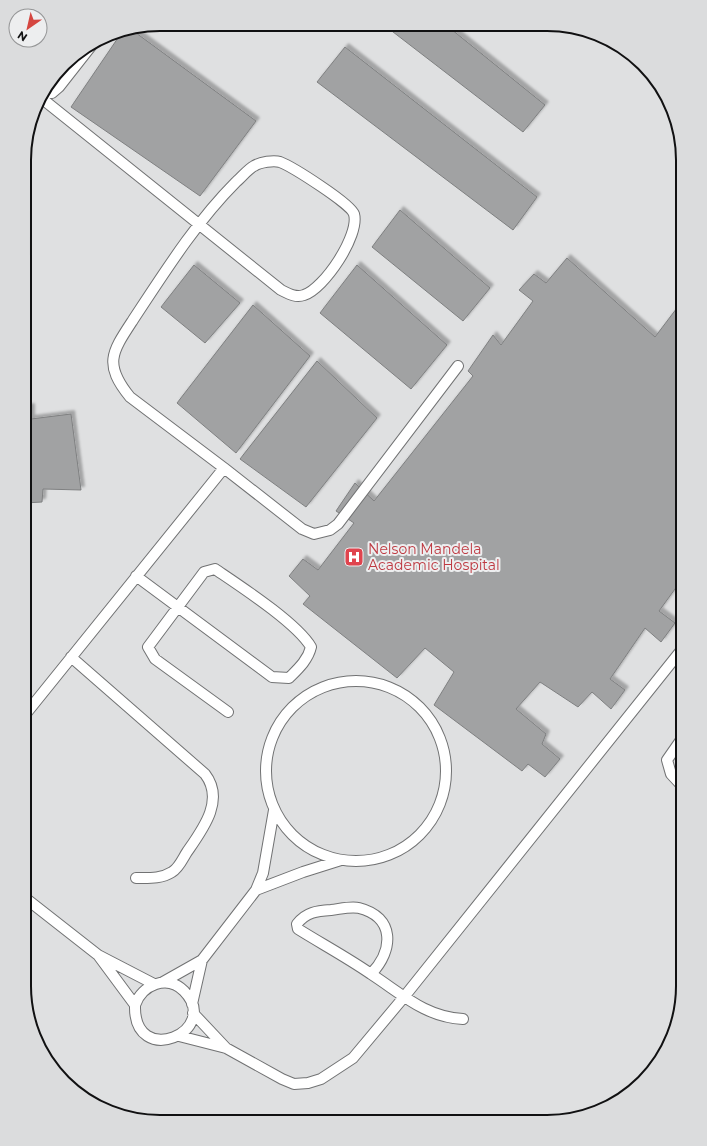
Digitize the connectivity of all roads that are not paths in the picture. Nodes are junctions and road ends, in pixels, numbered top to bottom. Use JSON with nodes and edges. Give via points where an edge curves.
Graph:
{"nodes":[{"id":1,"x":82,"y":57,"type":"edge"},
{"id":2,"x":49,"y":93,"type":"edge"},
{"id":3,"x":45,"y":101,"type":"edge"},
{"id":4,"x":199,"y":225,"type":"junction"},
{"id":5,"x":458,"y":366,"type":"dead end"},
{"id":6,"x":224,"y":468,"type":"junction"},
{"id":7,"x":136,"y":576,"type":"junction"},
{"id":8,"x":177,"y":607,"type":"junction"},
{"id":9,"x":70,"y":657,"type":"junction"},
{"id":10,"x":676,"y":660,"type":"edge"},
{"id":11,"x":31,"y":707,"type":"edge"},
{"id":12,"x":228,"y":712,"type":"dead end"},
{"id":13,"x":676,"y":747,"type":"edge"},
{"id":14,"x":676,"y":779,"type":"edge"},
{"id":15,"x":274,"y":810,"type":"junction"},
{"id":16,"x":341,"y":860,"type":"junction"},
{"id":17,"x":136,"y":878,"type":"dead end"},
{"id":18,"x":256,"y":890,"type":"junction"},
{"id":19,"x":31,"y":902,"type":"edge"},
{"id":20,"x":98,"y":955,"type":"junction"},
{"id":21,"x":202,"y":960,"type":"junction"},
{"id":22,"x":371,"y":974,"type":"junction"},
{"id":23,"x":159,"y":983,"type":"junction"},
{"id":24,"x":404,"y":997,"type":"junction"},
{"id":25,"x":136,"y":1005,"type":"junction"},
{"id":26,"x":193,"y":1008,"type":"junction"},
{"id":27,"x":463,"y":1019,"type":"dead end"},
{"id":28,"x":179,"y":1036,"type":"junction"},
{"id":29,"x":226,"y":1048,"type":"junction"}],
"edges":[{"from":1,"to":2,"type":"lane","via":[[59,87]]},
{"from":3,"to":4,"type":"lane"},
{"from":4,"to":4,"type":"lane","via":[[253,166],[279,161],[345,203],[353,212],[355,223],[342,256],[312,291],[304,296],[293,296],[281,290]]},
{"from":4,"to":6,"type":"lane","via":[[116,345],[112,360],[122,387],[130,397]]},
{"from":5,"to":6,"type":"lane","via":[[338,524],[330,530],[314,534],[302,529]]},
{"from":6,"to":7,"type":"lane"},
{"from":7,"to":8,"type":"lane"},
{"from":7,"to":9,"type":"lane"},
{"from":8,"to":8,"type":"lane","via":[[272,677],[288,678],[309,655],[311,647],[297,630],[215,569],[204,572]]},
{"from":8,"to":12,"type":"lane","via":[[148,647],[151,654]]},
{"from":9,"to":11,"type":"lane"},
{"from":9,"to":17,"type":"lane","via":[[205,774],[211,782],[213,802],[206,826],[174,871],[154,879]]},
{"from":10,"to":24,"type":"lane"},
{"from":13,"to":14,"type":"lane","via":[[667,760],[671,774]]},
{"from":15,"to":16,"type":"lane","via":[[285,827],[300,842],[319,854]]},
{"from":15,"to":16,"type":"lane","via":[[267,790],[268,748],[276,728],[288,711],[304,697],[323,687],[343,682],[385,686],[404,696],[421,710],[435,728],[443,748],[446,771],[444,793],[435,814],[423,832],[406,847],[386,857],[371,860]]},
{"from":15,"to":18,"type":"lane","via":[[263,873]]},
{"from":16,"to":18,"type":"lane"},
{"from":18,"to":21,"type":"lane"},
{"from":19,"to":20,"type":"lane"},
{"from":20,"to":23,"type":"lane"},
{"from":20,"to":25,"type":"lane"},
{"from":21,"to":23,"type":"lane"},
{"from":21,"to":26,"type":"lane"},
{"from":22,"to":22,"type":"lane","via":[[298,929],[297,924],[302,917],[313,911],[357,908],[371,912],[381,919],[387,937],[387,952]]},
{"from":22,"to":24,"type":"lane"},
{"from":23,"to":25,"type":"lane","via":[[142,992]]},
{"from":23,"to":26,"type":"lane","via":[[173,984],[181,988],[188,995]]},
{"from":24,"to":27,"type":"lane","via":[[432,1014]]},
{"from":24,"to":29,"type":"lane","via":[[353,1058],[321,1079],[308,1083],[294,1084],[282,1079]]},
{"from":25,"to":28,"type":"lane","via":[[135,1015],[138,1024],[151,1038],[170,1040]]},
{"from":26,"to":28,"type":"lane","via":[[191,1022]]},
{"from":26,"to":29,"type":"lane"},
{"from":28,"to":29,"type":"lane"}]}
